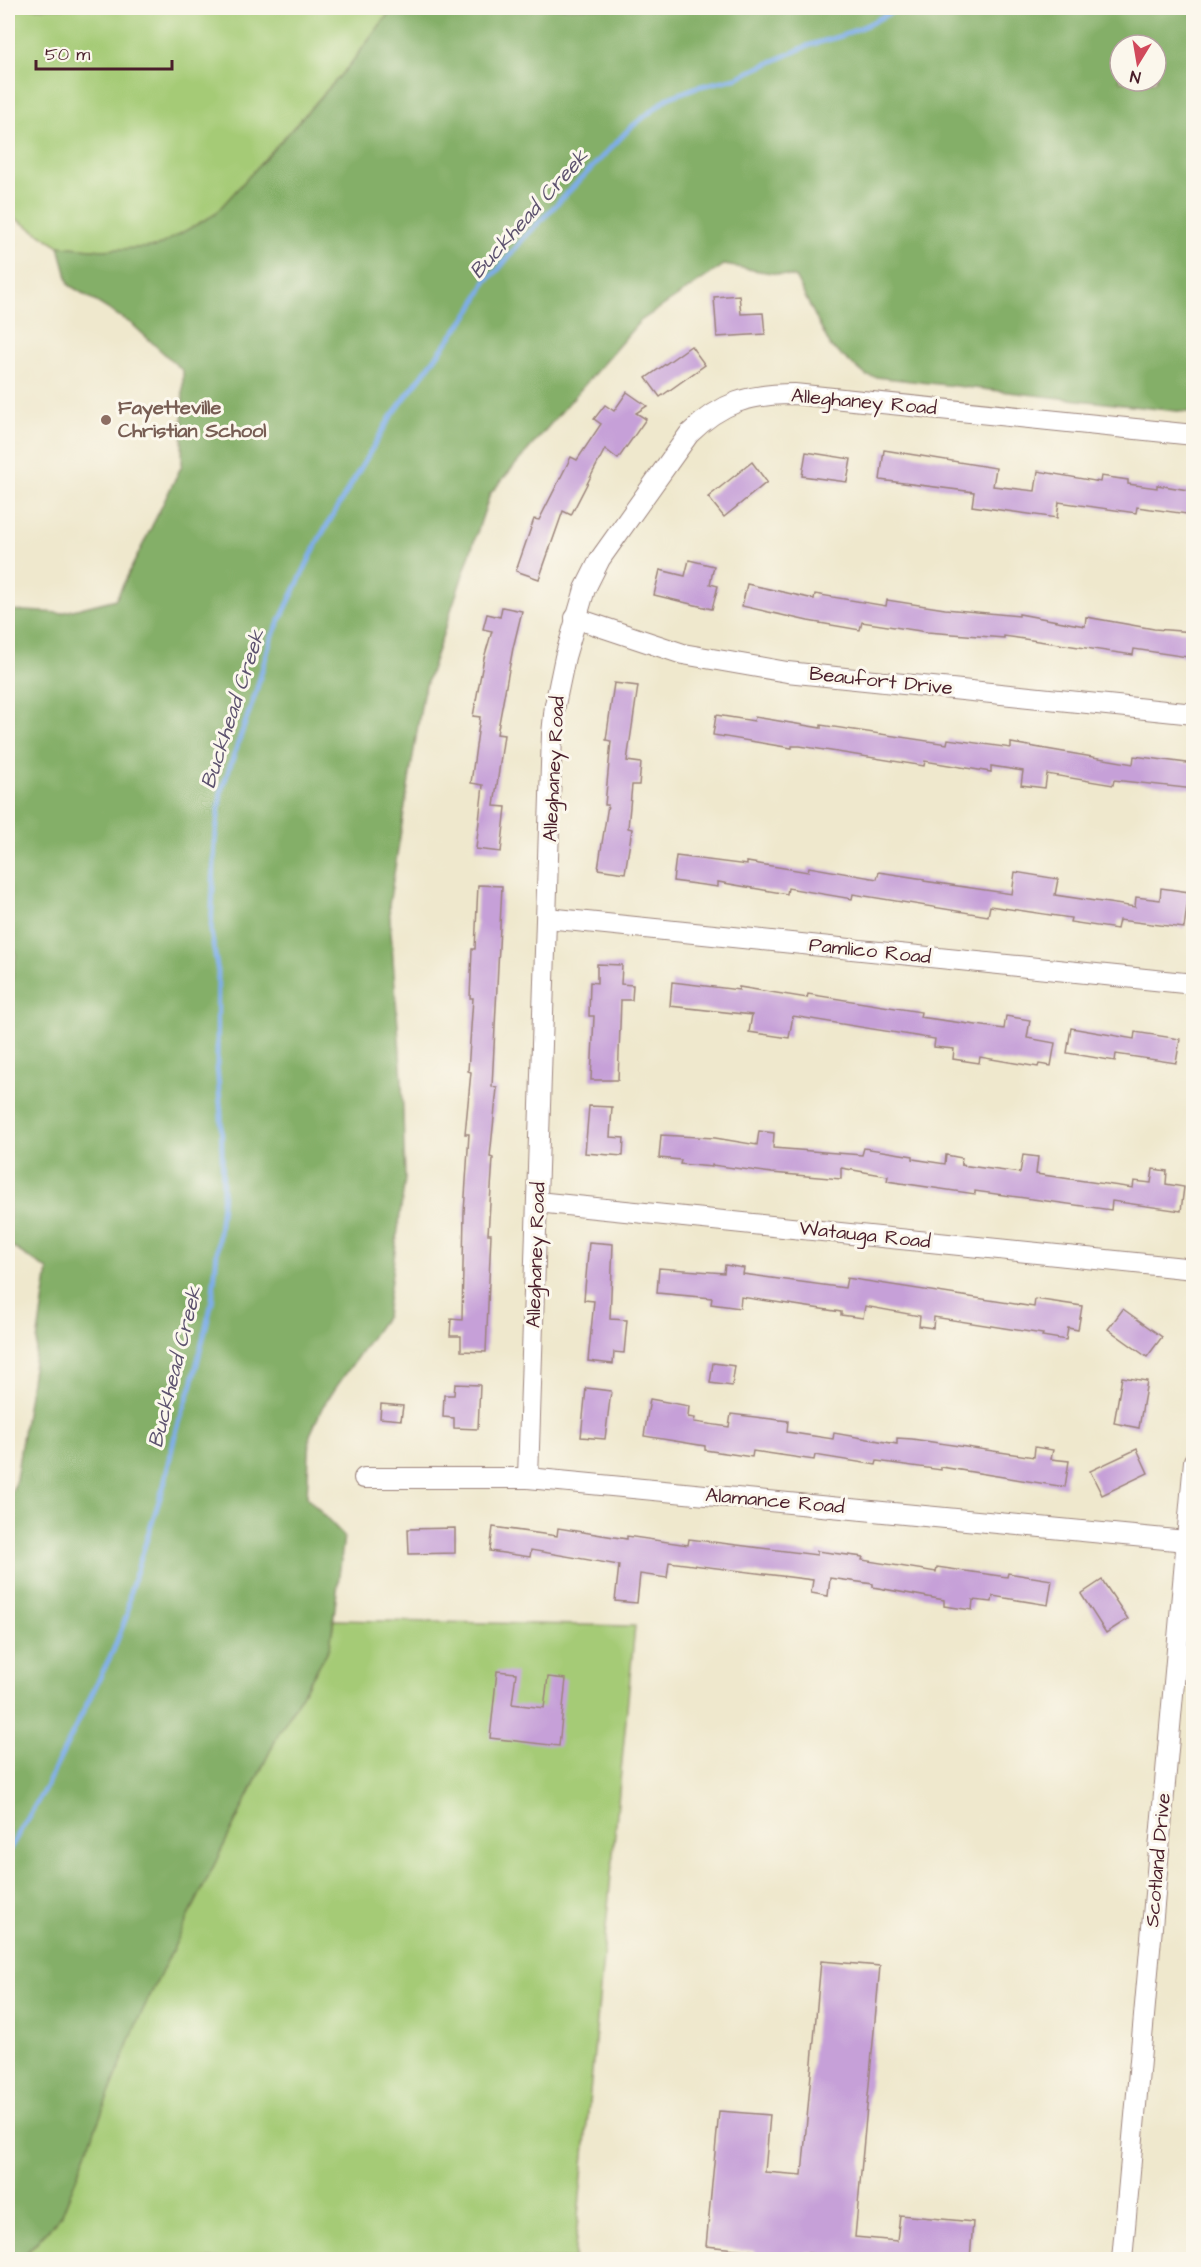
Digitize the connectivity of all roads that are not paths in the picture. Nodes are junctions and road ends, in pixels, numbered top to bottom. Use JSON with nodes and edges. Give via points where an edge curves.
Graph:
{"nodes":[{"id":1,"x":1194,"y":435,"type":"edge"},
{"id":2,"x":575,"y":618,"type":"junction"},
{"id":3,"x":1194,"y":714,"type":"edge"},
{"id":4,"x":547,"y":918,"type":"junction"},
{"id":5,"x":1194,"y":984,"type":"edge"},
{"id":6,"x":537,"y":1202,"type":"junction"},
{"id":7,"x":1194,"y":1269,"type":"edge"},
{"id":8,"x":1194,"y":1461,"type":"edge"},
{"id":9,"x":364,"y":1478,"type":"dead end"},
{"id":10,"x":528,"y":1478,"type":"junction"},
{"id":11,"x":1186,"y":1541,"type":"junction"},
{"id":12,"x":1122,"y":2259,"type":"edge"}],
"edges":[{"from":1,"to":2,"type":"street","name":"Alleghaney Road","via":[[794,394],[744,398],[704,419],[690,434],[600,559]]},
{"from":2,"to":3,"type":"street","name":"Beaufort Drive","via":[[682,654],[787,672]]},
{"from":2,"to":4,"type":"street","name":"Alleghaney Road","via":[[552,734]]},
{"from":4,"to":5,"type":"street","name":"Pamlico Road"},
{"from":4,"to":6,"type":"street","name":"Alleghaney Road"},
{"from":6,"to":7,"type":"street","name":"Watauga Road"},
{"from":6,"to":10,"type":"street","name":"Alleghaney Road"},
{"from":8,"to":11,"type":"street","name":"Scotland Drive"},
{"from":9,"to":10,"type":"street","name":"Alamance Road"},
{"from":10,"to":11,"type":"street","name":"Alamance Road"},
{"from":11,"to":12,"type":"street","name":"Scotland Drive"}]}
